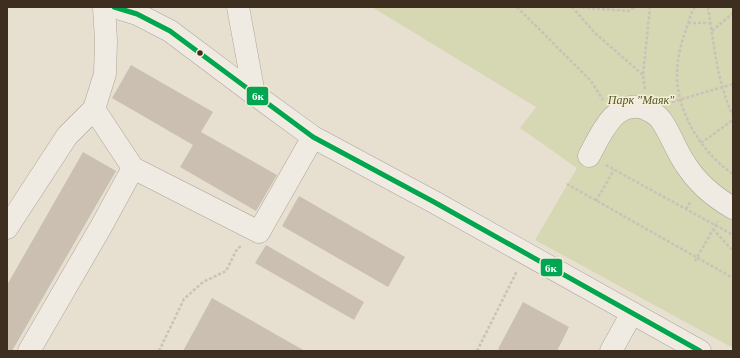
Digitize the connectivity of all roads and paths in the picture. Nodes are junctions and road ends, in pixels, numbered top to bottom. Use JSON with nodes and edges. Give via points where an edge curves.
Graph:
{"nodes":[{"id":1,"x":104,"y":7,"type":"edge"},
{"id":2,"x":114,"y":7,"type":"edge"},
{"id":3,"x":238,"y":7,"type":"edge"},
{"id":4,"x":517,"y":7,"type":"edge"},
{"id":5,"x":572,"y":7,"type":"edge"},
{"id":6,"x":577,"y":7,"type":"edge"},
{"id":7,"x":636,"y":7,"type":"edge"},
{"id":8,"x":650,"y":7,"type":"edge"},
{"id":9,"x":695,"y":7,"type":"edge"},
{"id":10,"x":708,"y":7,"type":"edge"},
{"id":11,"x":733,"y":13,"type":"edge"},
{"id":12,"x":688,"y":23,"type":"junction"},
{"id":13,"x":711,"y":23,"type":"junction"},
{"id":14,"x":712,"y":32,"type":"junction"},
{"id":15,"x":643,"y":75,"type":"junction"},
{"id":16,"x":733,"y":84,"type":"edge"},
{"id":17,"x":722,"y":87,"type":"junction"},
{"id":18,"x":254,"y":94,"type":"junction"},
{"id":19,"x":681,"y":99,"type":"junction"},
{"id":20,"x":94,"y":109,"type":"junction"},
{"id":21,"x":647,"y":110,"type":"junction"},
{"id":22,"x":613,"y":116,"type":"junction"},
{"id":23,"x":733,"y":116,"type":"edge"},
{"id":24,"x":733,"y":120,"type":"edge"},
{"id":25,"x":313,"y":137,"type":"junction"},
{"id":26,"x":701,"y":142,"type":"junction"},
{"id":27,"x":589,"y":156,"type":"joint"},
{"id":28,"x":680,"y":157,"type":"junction"},
{"id":29,"x":133,"y":168,"type":"junction"},
{"id":30,"x":614,"y":170,"type":"junction"},
{"id":31,"x":733,"y":174,"type":"edge"},
{"id":32,"x":567,"y":184,"type":"dead end"},
{"id":33,"x":596,"y":201,"type":"junction"},
{"id":34,"x":727,"y":212,"type":"edge"},
{"id":35,"x":715,"y":226,"type":"junction"},
{"id":36,"x":7,"y":228,"type":"edge"},
{"id":37,"x":713,"y":230,"type":"junction"},
{"id":38,"x":259,"y":232,"type":"junction"},
{"id":39,"x":733,"y":235,"type":"edge"},
{"id":40,"x":733,"y":251,"type":"edge"},
{"id":41,"x":696,"y":259,"type":"junction"},
{"id":42,"x":515,"y":274,"type":"dead end"},
{"id":43,"x":733,"y":278,"type":"edge"},
{"id":44,"x":632,"y":313,"type":"junction"},
{"id":45,"x":29,"y":351,"type":"edge"},
{"id":46,"x":159,"y":351,"type":"edge"},
{"id":47,"x":477,"y":351,"type":"edge"},
{"id":48,"x":611,"y":351,"type":"edge"},
{"id":49,"x":700,"y":351,"type":"edge"}],
"edges":[{"from":1,"to":20,"type":"street","via":[[105,74]]},
{"from":2,"to":18,"type":"street","via":[[137,14],[170,31]]},
{"from":3,"to":18,"type":"street"},
{"from":4,"to":22,"type":"path","via":[[591,81]]},
{"from":5,"to":15,"type":"path","via":[[595,33]]},
{"from":6,"to":7,"type":"path","via":[[628,11]]},
{"from":8,"to":15,"type":"path"},
{"from":9,"to":12,"type":"path"},
{"from":10,"to":13,"type":"path"},
{"from":11,"to":14,"type":"path"},
{"from":12,"to":13,"type":"path"},
{"from":12,"to":19,"type":"path","via":[[678,62],[677,76]]},
{"from":13,"to":14,"type":"path"},
{"from":14,"to":17,"type":"path"},
{"from":15,"to":21,"type":"path"},
{"from":16,"to":17,"type":"path"},
{"from":17,"to":19,"type":"path"},
{"from":17,"to":23,"type":"path"},
{"from":18,"to":25,"type":"street"},
{"from":19,"to":21,"type":"path"},
{"from":19,"to":26,"type":"path"},
{"from":20,"to":29,"type":"street"},
{"from":20,"to":36,"type":"street","via":[[67,136]]},
{"from":21,"to":22,"type":"street","via":[[629,107]]},
{"from":21,"to":28,"type":"street","via":[[660,119]]},
{"from":22,"to":27,"type":"street"},
{"from":24,"to":26,"type":"path"},
{"from":25,"to":38,"type":"street"},
{"from":25,"to":44,"type":"street"},
{"from":26,"to":28,"type":"path"},
{"from":26,"to":31,"type":"path","via":[[709,154]]},
{"from":27,"to":30,"type":"path"},
{"from":28,"to":34,"type":"street","via":[[696,179],[722,202]]},
{"from":29,"to":38,"type":"street"},
{"from":29,"to":45,"type":"street"},
{"from":30,"to":33,"type":"path"},
{"from":30,"to":35,"type":"path"},
{"from":32,"to":33,"type":"path"},
{"from":33,"to":41,"type":"path"},
{"from":34,"to":35,"type":"path"},
{"from":35,"to":37,"type":"path"},
{"from":35,"to":39,"type":"path"},
{"from":37,"to":40,"type":"path"},
{"from":37,"to":41,"type":"path"},
{"from":38,"to":46,"type":"path","via":[[237,249],[226,271],[203,282],[184,299]]},
{"from":41,"to":43,"type":"path"},
{"from":42,"to":47,"type":"path"},
{"from":44,"to":48,"type":"street"},
{"from":44,"to":49,"type":"street"}]}
